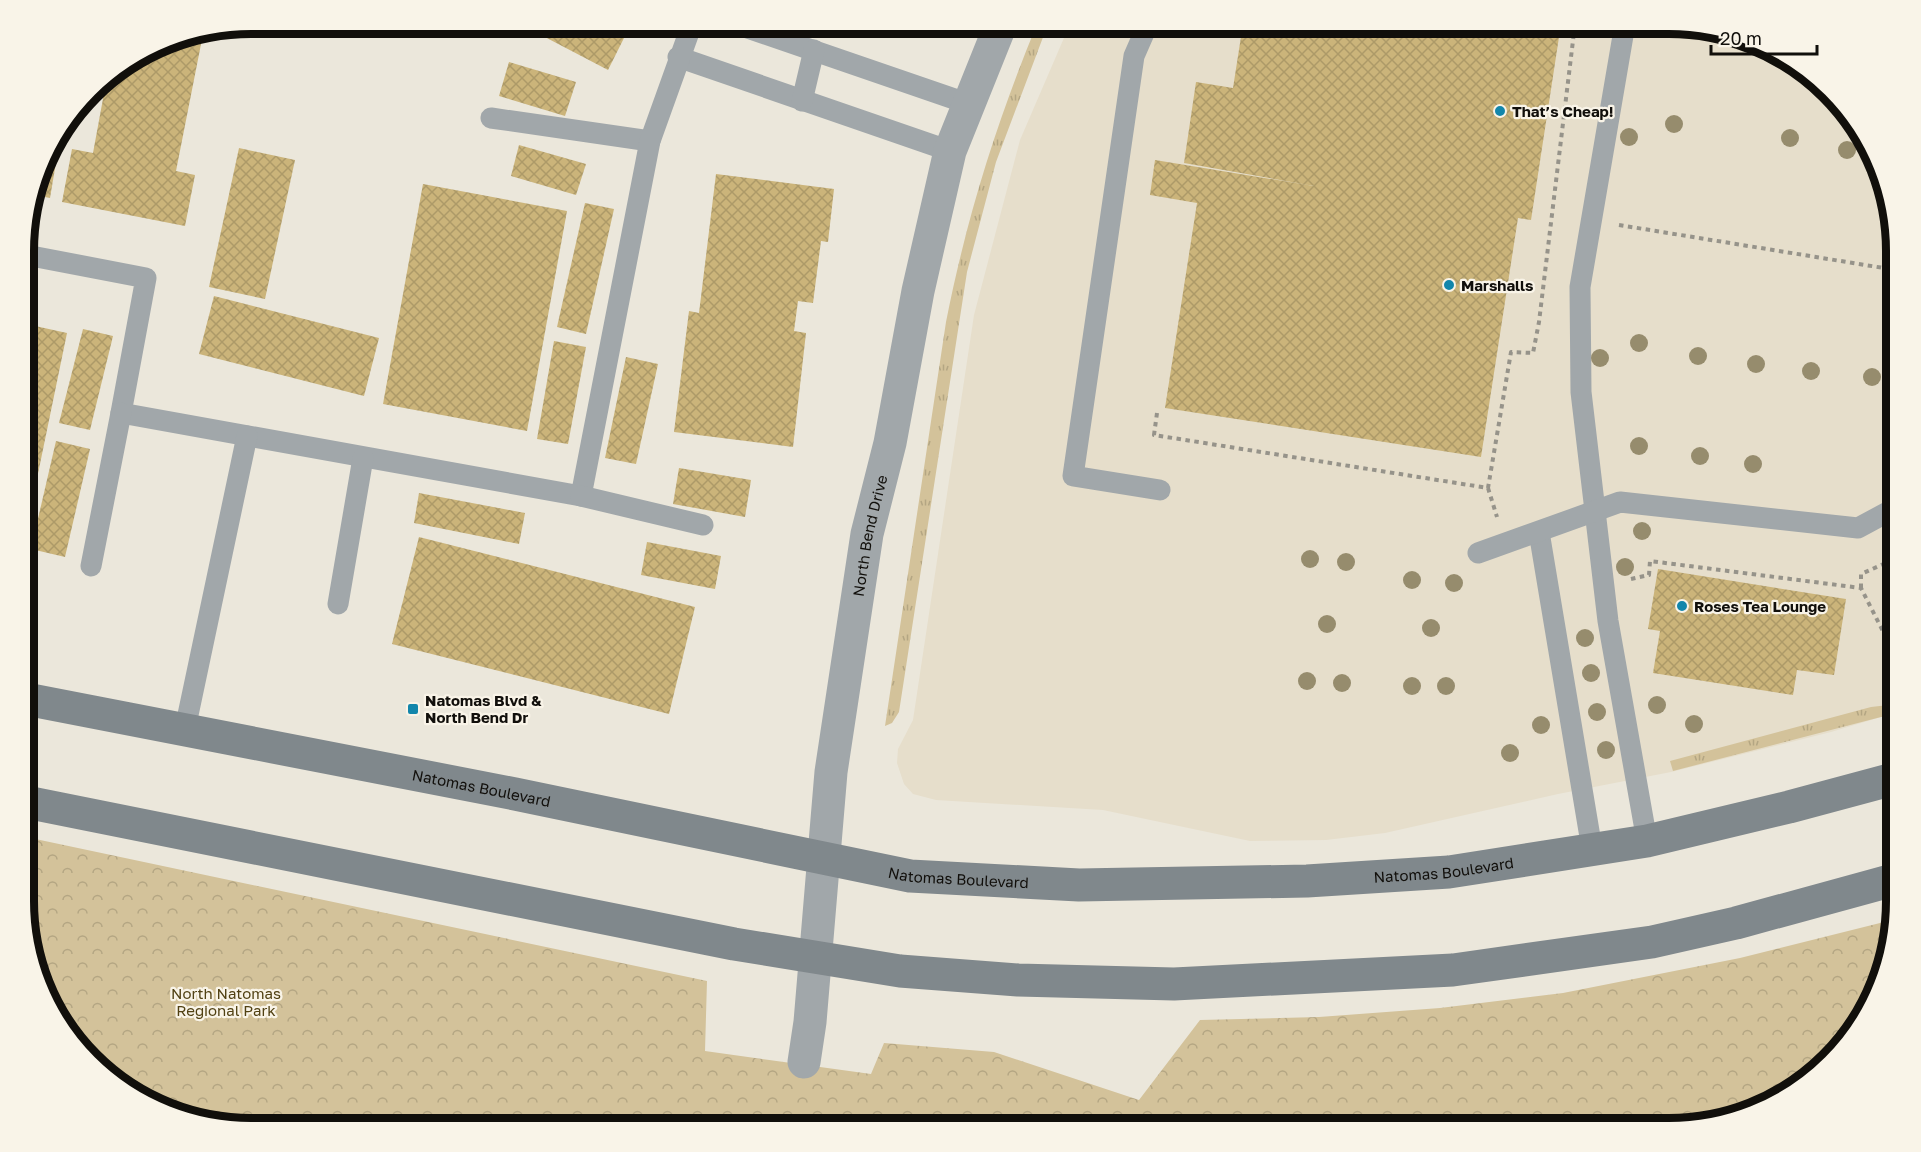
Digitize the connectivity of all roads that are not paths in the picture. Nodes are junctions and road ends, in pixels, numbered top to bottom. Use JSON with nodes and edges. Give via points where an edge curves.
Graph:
{"nodes":[{"id":1,"x":688,"y":34,"type":"edge"},
{"id":2,"x":766,"y":34,"type":"edge"},
{"id":3,"x":997,"y":34,"type":"edge"},
{"id":4,"x":1144,"y":34,"type":"edge"},
{"id":5,"x":1623,"y":34,"type":"edge"},
{"id":6,"x":814,"y":50,"type":"junction"},
{"id":7,"x":678,"y":57,"type":"junction"},
{"id":8,"x":801,"y":101,"type":"junction"},
{"id":9,"x":969,"y":104,"type":"junction"},
{"id":10,"x":491,"y":118,"type":"dead end"},
{"id":11,"x":650,"y":141,"type":"junction"},
{"id":12,"x":950,"y":151,"type":"junction"},
{"id":13,"x":34,"y":257,"type":"edge"},
{"id":14,"x":121,"y":413,"type":"junction"},
{"id":15,"x":247,"y":436,"type":"junction"},
{"id":16,"x":363,"y":458,"type":"junction"},
{"id":17,"x":1160,"y":490,"type":"dead end"},
{"id":18,"x":581,"y":496,"type":"junction"},
{"id":19,"x":1594,"y":512,"type":"junction"},
{"id":20,"x":1886,"y":513,"type":"edge"},
{"id":21,"x":703,"y":525,"type":"dead end"},
{"id":22,"x":1539,"y":532,"type":"junction"},
{"id":23,"x":1478,"y":553,"type":"dead end"},
{"id":24,"x":91,"y":566,"type":"dead end"},
{"id":25,"x":338,"y":604,"type":"dead end"},
{"id":26,"x":34,"y":701,"type":"edge"},
{"id":27,"x":185,"y":729,"type":"junction"},
{"id":28,"x":1886,"y":781,"type":"edge"},
{"id":29,"x":34,"y":804,"type":"edge"},
{"id":30,"x":1647,"y":841,"type":"junction"},
{"id":31,"x":1592,"y":849,"type":"junction"},
{"id":32,"x":823,"y":858,"type":"junction"},
{"id":33,"x":1886,"y":882,"type":"edge"},
{"id":34,"x":816,"y":957,"type":"junction"},
{"id":35,"x":804,"y":1062,"type":"dead end"}],
"edges":[{"from":1,"to":7,"type":"lane"},
{"from":2,"to":6,"type":"lane"},
{"from":3,"to":9,"type":"street","name":"North Bend Drive"},
{"from":4,"to":17,"type":"lane","via":[[1134,56],[1073,476]]},
{"from":5,"to":19,"type":"lane","via":[[1580,287],[1581,392]]},
{"from":6,"to":8,"type":"lane"},
{"from":6,"to":9,"type":"lane"},
{"from":7,"to":8,"type":"lane"},
{"from":7,"to":11,"type":"lane"},
{"from":8,"to":12,"type":"lane"},
{"from":9,"to":12,"type":"street","name":"North Bend Drive"},
{"from":10,"to":11,"type":"lane"},
{"from":11,"to":18,"type":"lane"},
{"from":12,"to":32,"type":"street","name":"North Bend Drive","via":[[918,291],[890,443],[867,534],[831,772]]},
{"from":13,"to":14,"type":"lane","via":[[146,278]]},
{"from":14,"to":15,"type":"lane"},
{"from":14,"to":24,"type":"lane"},
{"from":15,"to":16,"type":"lane"},
{"from":15,"to":27,"type":"lane"},
{"from":16,"to":18,"type":"lane"},
{"from":16,"to":25,"type":"lane"},
{"from":18,"to":21,"type":"lane"},
{"from":19,"to":20,"type":"lane","via":[[1620,502],[1858,528]]},
{"from":19,"to":22,"type":"lane"},
{"from":19,"to":30,"type":"lane"},
{"from":22,"to":23,"type":"lane"},
{"from":22,"to":31,"type":"lane"},
{"from":26,"to":27,"type":"main road","name":"Natomas Boulevard"},
{"from":27,"to":32,"type":"main road","name":"Natomas Boulevard"},
{"from":28,"to":30,"type":"main road","name":"Natomas Boulevard"},
{"from":29,"to":34,"type":"main road","via":[[734,944]]},
{"from":30,"to":31,"type":"main road","name":"Natomas Boulevard"},
{"from":31,"to":32,"type":"main road","name":"Natomas Boulevard","via":[[1439,873],[1161,886],[910,876]]},
{"from":32,"to":34,"type":"street","name":"North Bend Drive"},
{"from":33,"to":34,"type":"main road","via":[[1652,942],[1453,970],[1174,984],[1018,980],[912,972]]},
{"from":34,"to":35,"type":"street","name":"North Bend Drive"}]}
